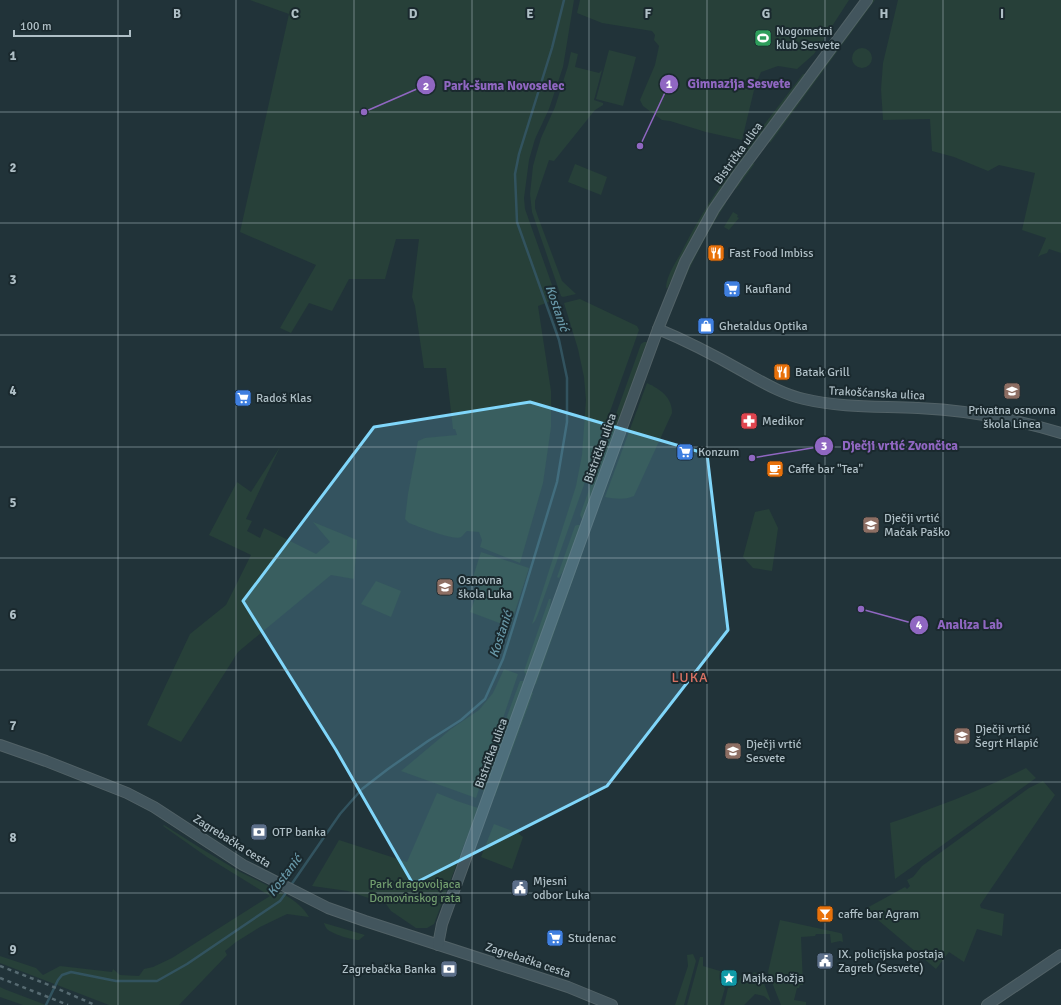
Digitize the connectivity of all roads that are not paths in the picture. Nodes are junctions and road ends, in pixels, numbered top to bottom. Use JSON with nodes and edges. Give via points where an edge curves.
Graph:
{"nodes":[{"id":1,"x":867,"y":0,"type":"edge"},
{"id":2,"x":658,"y":329,"type":"junction"},
{"id":3,"x":1061,"y":433,"type":"edge"},
{"id":4,"x":0,"y":745,"type":"edge"},
{"id":5,"x":438,"y":945,"type":"junction"},
{"id":6,"x":1061,"y":956,"type":"edge"},
{"id":7,"x":612,"y":1005,"type":"edge"},
{"id":8,"x":987,"y":1005,"type":"edge"}],
"edges":[{"from":1,"to":2,"type":"main road","name":"Bistrička ulica","via":[[714,209],[685,262]]},
{"from":2,"to":3,"type":"main road","name":"Trakošćanska ulica","via":[[776,390],[803,399],[842,406],[958,411]]},
{"from":2,"to":5,"type":"main road","name":"Bistrička ulica","via":[[444,919]]},
{"from":4,"to":5,"type":"main road","name":"Zagrebačka cesta","via":[[127,793],[165,814],[236,861],[298,894],[346,915]]},
{"from":5,"to":7,"type":"main road","name":"Zagrebačka cesta","via":[[568,987]]},
{"from":6,"to":8,"type":"main road"}]}
